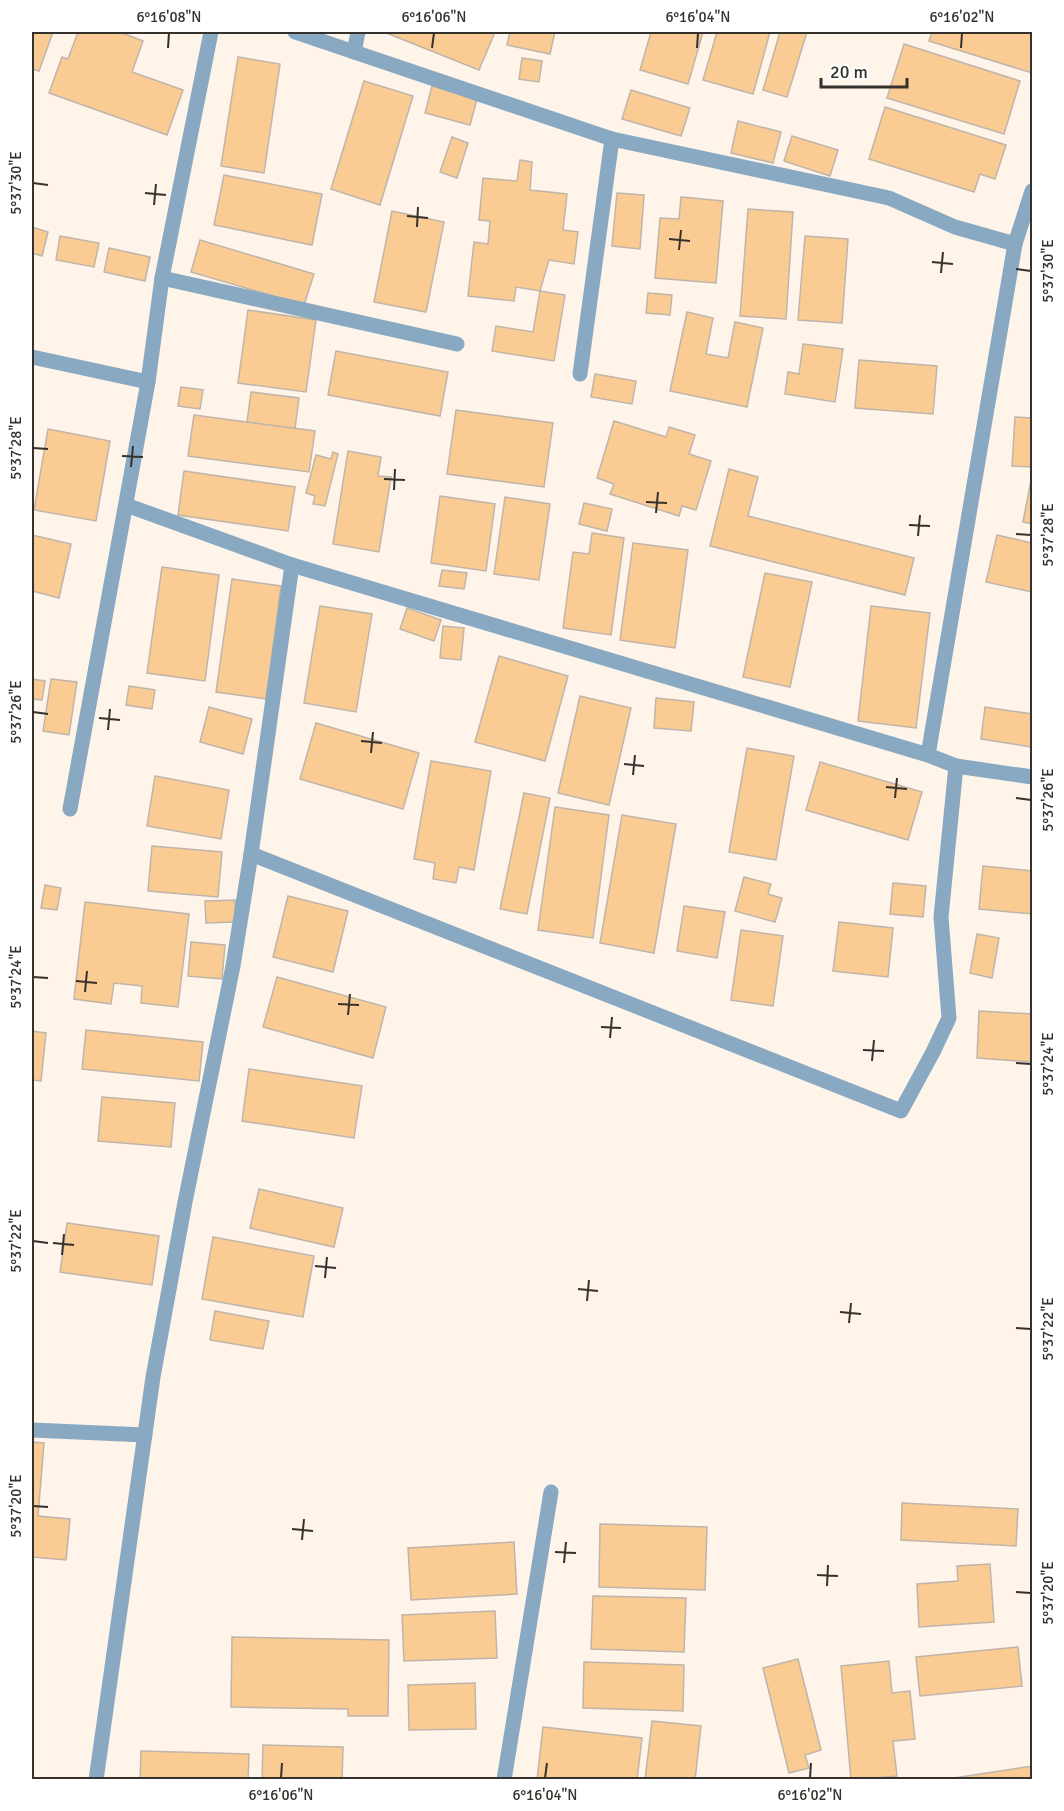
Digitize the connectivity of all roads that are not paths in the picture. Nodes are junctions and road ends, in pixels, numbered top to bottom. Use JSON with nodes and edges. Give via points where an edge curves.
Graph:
{"nodes":[{"id":1,"x":211,"y":32,"type":"edge"},
{"id":2,"x":295,"y":32,"type":"edge"},
{"id":3,"x":357,"y":32,"type":"edge"},
{"id":4,"x":354,"y":52,"type":"junction"},
{"id":5,"x":612,"y":139,"type":"junction"},
{"id":6,"x":1032,"y":191,"type":"edge"},
{"id":7,"x":1016,"y":244,"type":"junction"},
{"id":8,"x":162,"y":278,"type":"junction"},
{"id":9,"x":457,"y":344,"type":"dead end"},
{"id":10,"x":32,"y":357,"type":"edge"},
{"id":11,"x":580,"y":374,"type":"dead end"},
{"id":12,"x":148,"y":382,"type":"junction"},
{"id":13,"x":126,"y":505,"type":"junction"},
{"id":14,"x":292,"y":565,"type":"junction"},
{"id":15,"x":928,"y":755,"type":"junction"},
{"id":16,"x":956,"y":765,"type":"junction"},
{"id":17,"x":1032,"y":777,"type":"edge"},
{"id":18,"x":70,"y":808,"type":"dead end"},
{"id":19,"x":251,"y":854,"type":"junction"},
{"id":20,"x":32,"y":1430,"type":"edge"},
{"id":21,"x":145,"y":1434,"type":"junction"},
{"id":22,"x":551,"y":1492,"type":"dead end"},
{"id":23,"x":96,"y":1779,"type":"edge"},
{"id":24,"x":504,"y":1779,"type":"edge"}],
"edges":[{"from":1,"to":8,"type":"street"},
{"from":2,"to":4,"type":"street"},
{"from":3,"to":4,"type":"street"},
{"from":4,"to":5,"type":"street"},
{"from":5,"to":7,"type":"street","via":[[890,198],[955,227]]},
{"from":5,"to":11,"type":"street"},
{"from":6,"to":7,"type":"street"},
{"from":7,"to":15,"type":"street"},
{"from":8,"to":9,"type":"street"},
{"from":8,"to":12,"type":"street"},
{"from":10,"to":12,"type":"street"},
{"from":12,"to":13,"type":"street"},
{"from":13,"to":14,"type":"street"},
{"from":13,"to":18,"type":"street"},
{"from":14,"to":15,"type":"street"},
{"from":14,"to":19,"type":"street"},
{"from":15,"to":16,"type":"street"},
{"from":16,"to":17,"type":"street"},
{"from":16,"to":19,"type":"street","via":[[941,917],[949,1018],[902,1111]]},
{"from":19,"to":21,"type":"street"},
{"from":20,"to":21,"type":"street"},
{"from":21,"to":23,"type":"street"},
{"from":22,"to":24,"type":"street"}]}
